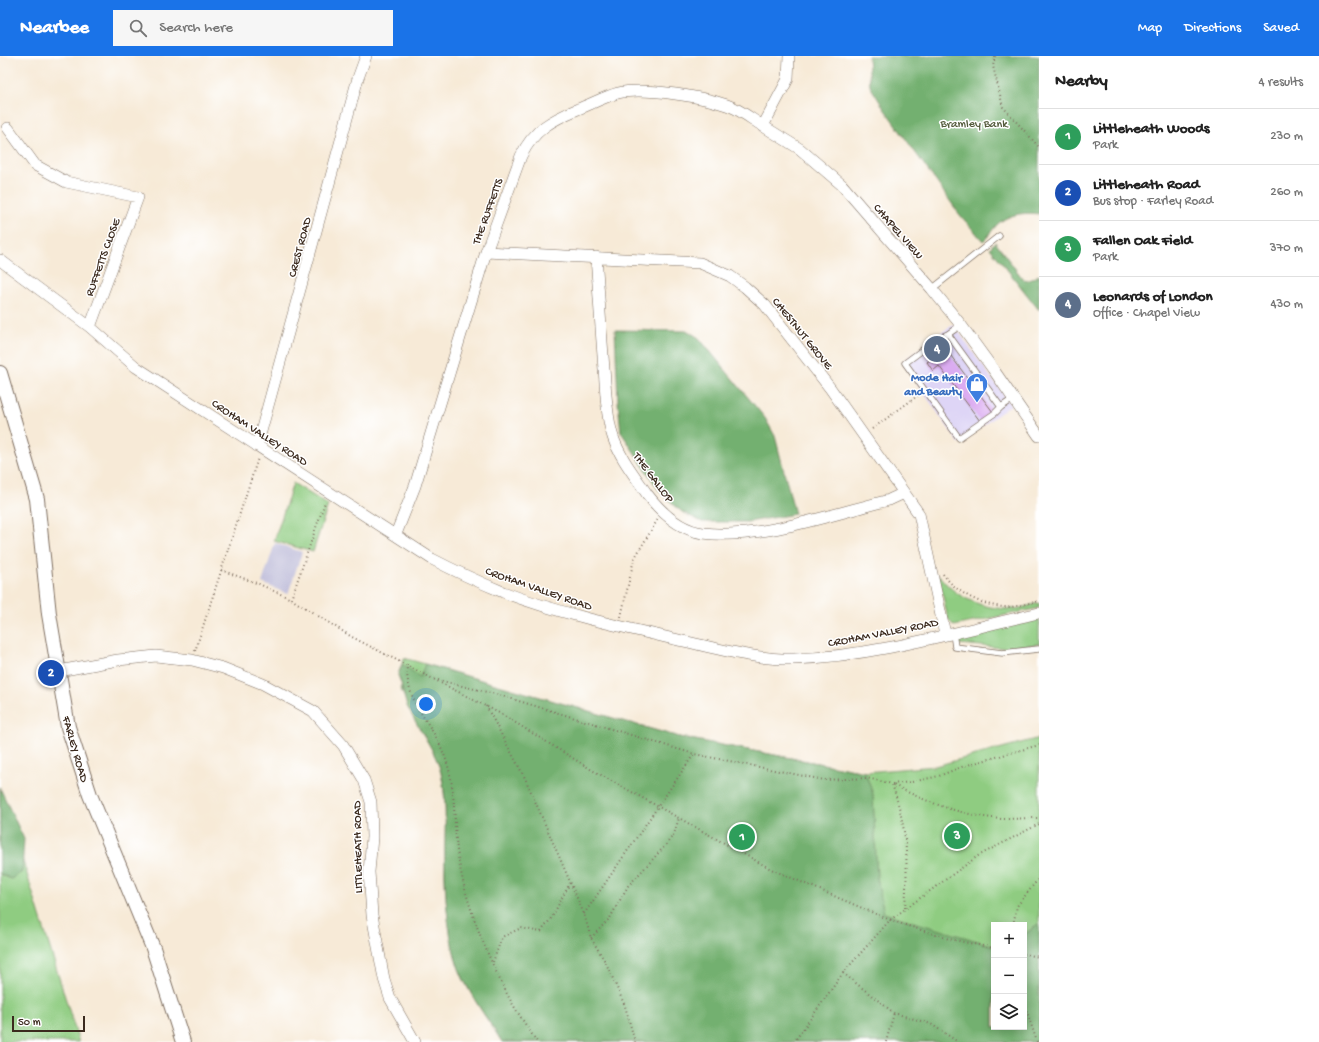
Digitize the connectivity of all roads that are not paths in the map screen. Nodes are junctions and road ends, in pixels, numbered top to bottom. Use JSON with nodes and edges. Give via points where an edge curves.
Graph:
{"nodes":[{"id":1,"x":366,"y":56,"type":"edge"},
{"id":2,"x":789,"y":56,"type":"edge"},
{"id":3,"x":763,"y":126,"type":"junction"},
{"id":4,"x":8,"y":128,"type":"dead end"},
{"id":5,"x":999,"y":236,"type":"dead end"},
{"id":6,"x":486,"y":252,"type":"junction"},
{"id":7,"x":596,"y":257,"type":"junction"},
{"id":8,"x":0,"y":260,"type":"edge"},
{"id":9,"x":932,"y":289,"type":"junction"},
{"id":10,"x":960,"y":326,"type":"junction"},
{"id":11,"x":90,"y":327,"type":"junction"},
{"id":12,"x":948,"y":334,"type":"junction"},
{"id":13,"x":0,"y":373,"type":"edge"},
{"id":14,"x":1013,"y":399,"type":"junction"},
{"id":15,"x":1001,"y":407,"type":"junction"},
{"id":16,"x":1039,"y":436,"type":"edge"},
{"id":17,"x":258,"y":451,"type":"junction"},
{"id":18,"x":904,"y":493,"type":"junction"},
{"id":19,"x":396,"y":534,"type":"junction"},
{"id":20,"x":1039,"y":613,"type":"edge"},
{"id":21,"x":949,"y":633,"type":"junction"},
{"id":22,"x":1039,"y":649,"type":"edge"},
{"id":23,"x":59,"y":671,"type":"junction"},
{"id":24,"x":183,"y":1042,"type":"edge"},
{"id":25,"x":415,"y":1042,"type":"edge"}],
"edges":[{"from":1,"to":17,"type":"street","name":"CREST ROAD"},
{"from":2,"to":3,"type":"street","via":[[788,79]]},
{"from":3,"to":6,"type":"street","name":"THE RUFFETTS","via":[[732,107],[709,100],[641,92],[618,93],[563,115],[536,133],[527,143]]},
{"from":3,"to":9,"type":"street","name":"CHAPEL VIEW","via":[[800,149],[842,185]]},
{"from":4,"to":11,"type":"street","name":"RUFFETTS CLOSE","via":[[35,165],[66,182],[138,197]]},
{"from":5,"to":9,"type":"lane"},
{"from":6,"to":7,"type":"street","name":"CHESTNUT GROVE"},
{"from":6,"to":19,"type":"street","name":"THE RUFFETTS","via":[[415,486]]},
{"from":7,"to":18,"type":"street","name":"CHESTNUT GROVE","via":[[700,263],[730,276],[746,287],[765,306],[830,388]]},
{"from":7,"to":18,"type":"street","name":"THE GALLOP","via":[[607,406],[612,436],[634,475],[662,511],[688,529],[702,533],[733,534],[782,527],[889,500]]},
{"from":8,"to":11,"type":"street","name":"CROHAM VALLEY ROAD"},
{"from":9,"to":10,"type":"street","name":"CHAPEL VIEW"},
{"from":10,"to":12,"type":"lane"},
{"from":10,"to":14,"type":"street","name":"CHAPEL VIEW"},
{"from":11,"to":17,"type":"street","name":"CROHAM VALLEY ROAD","via":[[136,367]]},
{"from":12,"to":15,"type":"lane"},
{"from":12,"to":15,"type":"lane","via":[[937,339],[905,363],[959,438]]},
{"from":13,"to":23,"type":"street","name":"FARLEY ROAD","via":[[37,499],[49,614]]},
{"from":14,"to":15,"type":"lane"},
{"from":14,"to":16,"type":"street","name":"CHAPEL VIEW"},
{"from":17,"to":19,"type":"street","name":"CROHAM VALLEY ROAD"},
{"from":18,"to":21,"type":"street","name":"CHESTNUT GROVE","via":[[919,514]]},
{"from":19,"to":21,"type":"street","name":"CROHAM VALLEY ROAD","via":[[432,559],[498,590],[619,626],[755,656],[792,659],[864,652]]},
{"from":20,"to":21,"type":"street","name":"CROHAM VALLEY ROAD"},
{"from":21,"to":22,"type":"lane","via":[[955,647],[1002,653]]},
{"from":23,"to":24,"type":"street","name":"FARLEY ROAD","via":[[68,727],[90,795],[153,948]]},
{"from":23,"to":25,"type":"street","name":"LITTLEHEATH ROAD","via":[[156,656],[192,660],[223,668],[263,684],[313,711],[343,744],[364,780],[372,802],[369,872],[372,915],[384,980],[390,998]]}]}
